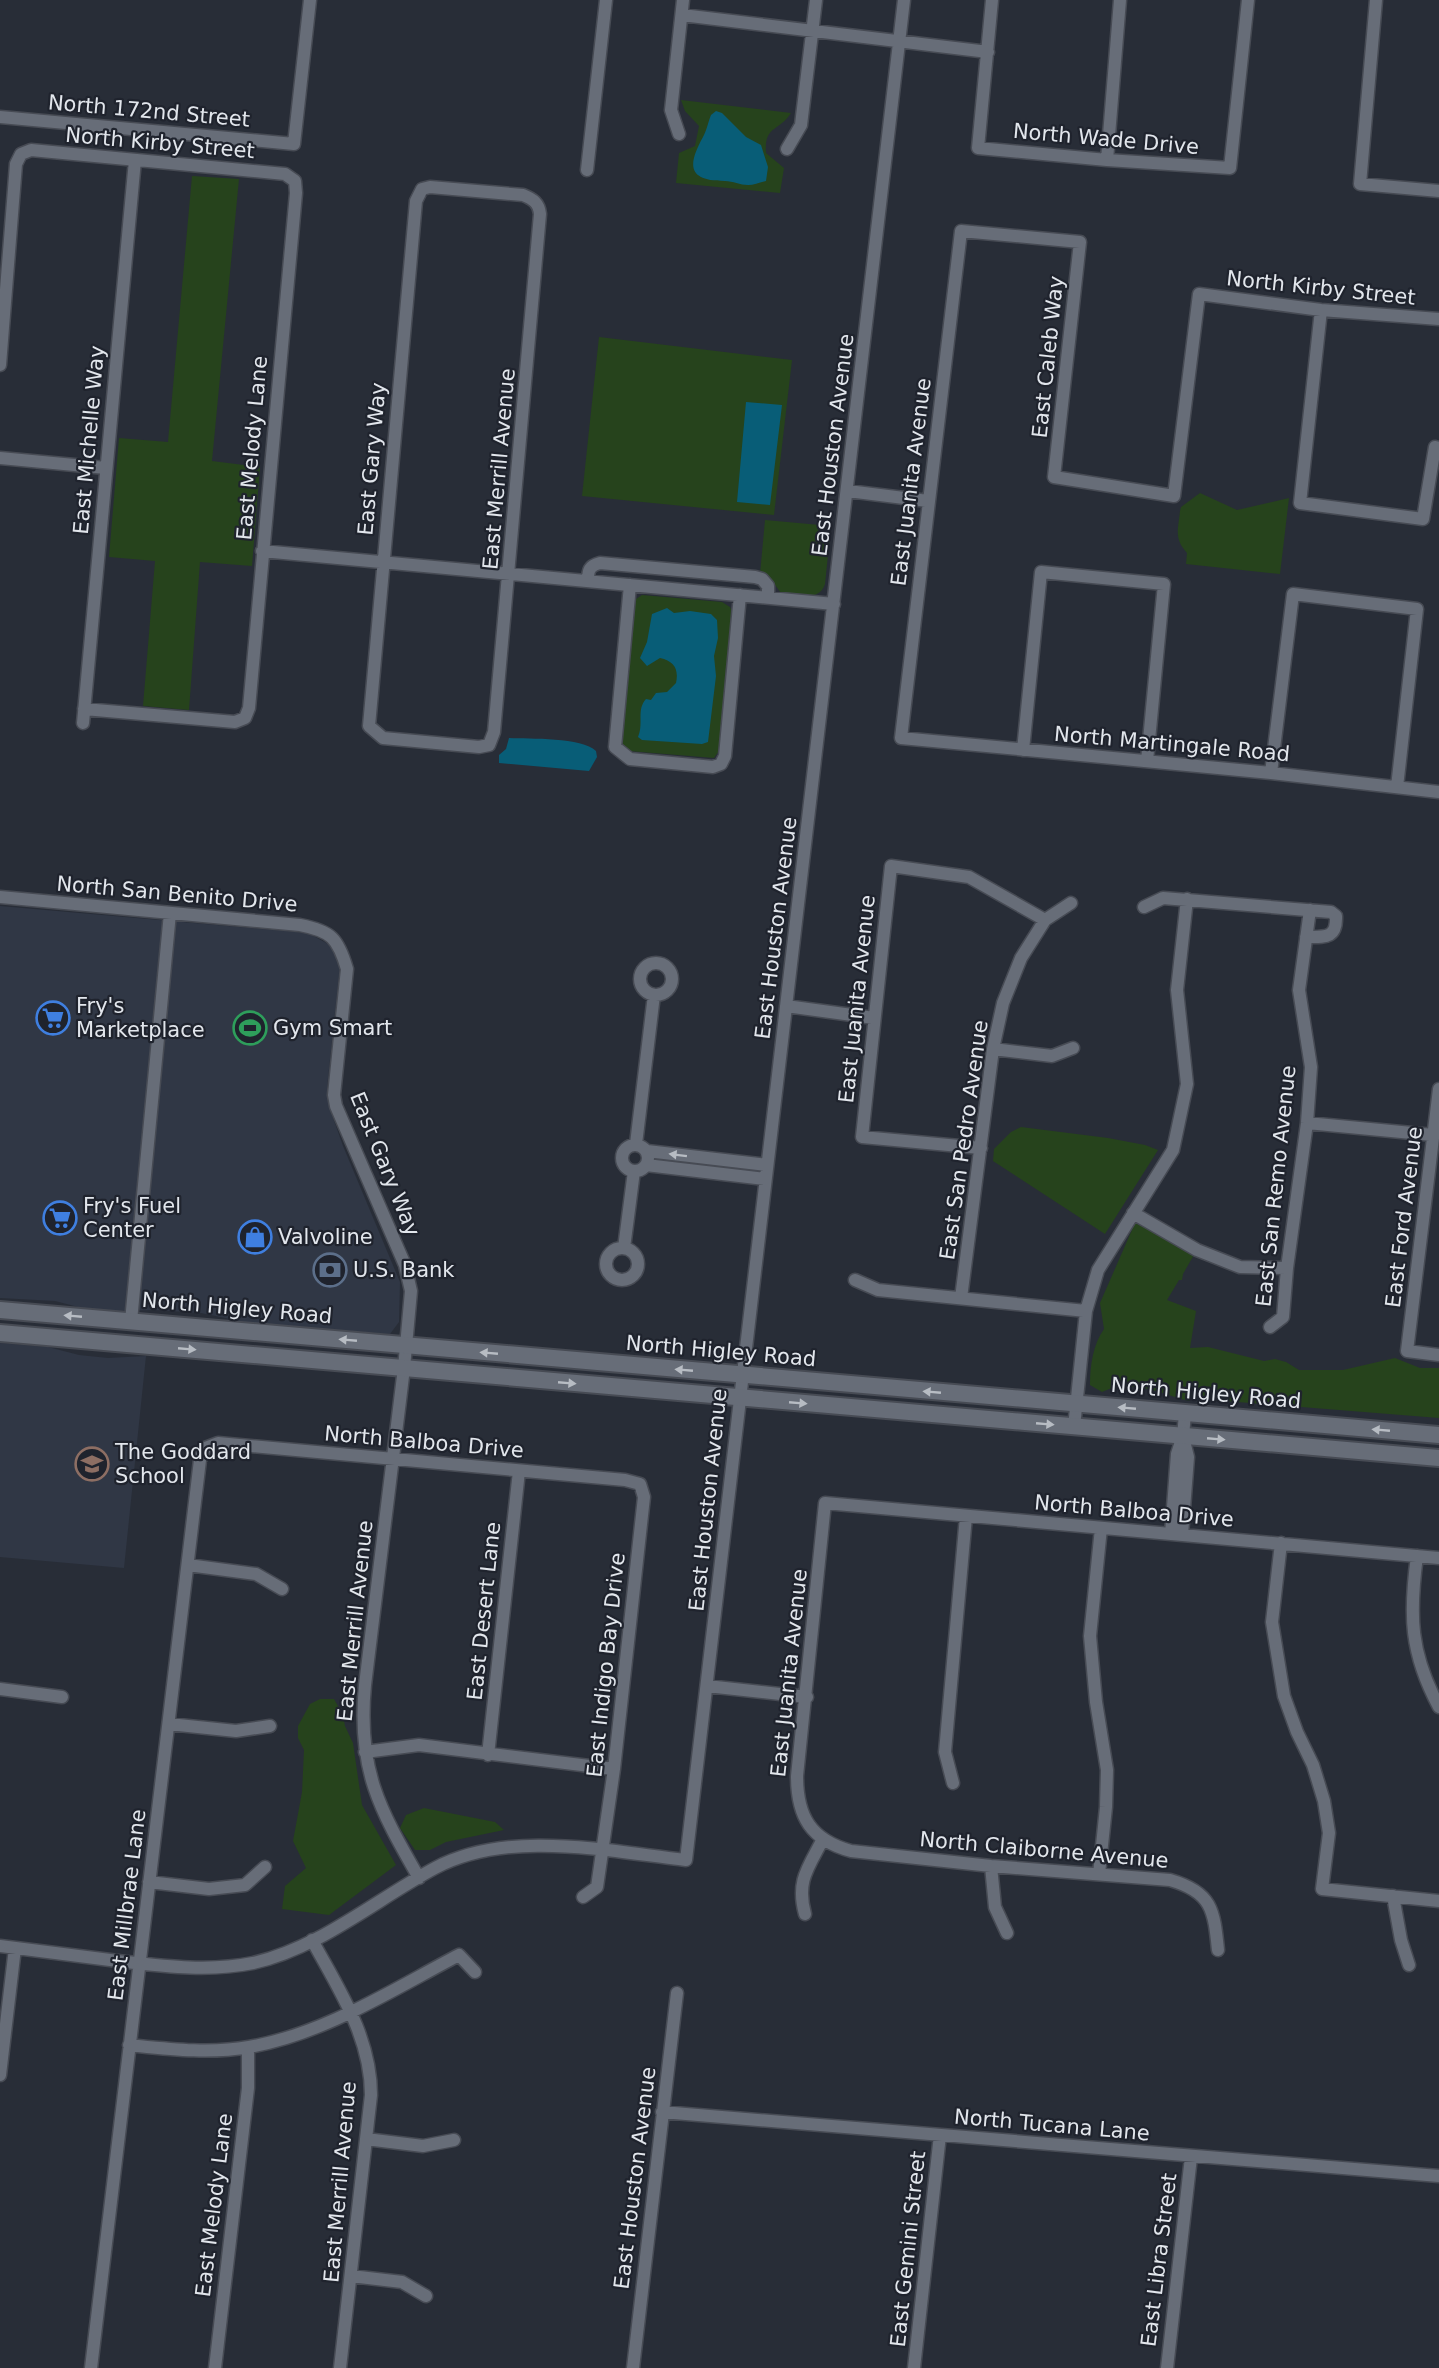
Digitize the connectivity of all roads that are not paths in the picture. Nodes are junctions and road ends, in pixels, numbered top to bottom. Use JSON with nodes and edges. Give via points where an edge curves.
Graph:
{"nodes":[{"id":1,"x":310,"y":0,"type":"edge"},
{"id":2,"x":606,"y":0,"type":"edge"},
{"id":3,"x":683,"y":0,"type":"edge"},
{"id":4,"x":816,"y":0,"type":"edge"},
{"id":5,"x":904,"y":0,"type":"edge"},
{"id":6,"x":992,"y":0,"type":"edge"},
{"id":7,"x":1120,"y":0,"type":"edge"},
{"id":8,"x":1248,"y":0,"type":"edge"},
{"id":9,"x":1376,"y":0,"type":"edge"},
{"id":10,"x":682,"y":15,"type":"junction"},
{"id":11,"x":813,"y":31,"type":"junction"},
{"id":12,"x":899,"y":42,"type":"junction"},
{"id":13,"x":988,"y":52,"type":"junction"},
{"id":14,"x":0,"y":117,"type":"edge"},
{"id":15,"x":679,"y":134,"type":"dead end"},
{"id":16,"x":787,"y":149,"type":"dead end"},
{"id":17,"x":135,"y":160,"type":"junction"},
{"id":18,"x":1107,"y":160,"type":"junction"},
{"id":19,"x":587,"y":170,"type":"dead end"},
{"id":20,"x":295,"y":181,"type":"joint"},
{"id":21,"x":1439,"y":191,"type":"edge"},
{"id":22,"x":531,"y":198,"type":"joint"},
{"id":23,"x":1080,"y":242,"type":"joint"},
{"id":24,"x":1321,"y":310,"type":"junction"},
{"id":25,"x":1439,"y":320,"type":"edge"},
{"id":26,"x":0,"y":365,"type":"edge"},
{"id":27,"x":1437,"y":448,"type":"edge"},
{"id":28,"x":0,"y":458,"type":"edge"},
{"id":29,"x":106,"y":468,"type":"junction"},
{"id":30,"x":848,"y":491,"type":"junction"},
{"id":31,"x":1174,"y":496,"type":"joint"},
{"id":32,"x":928,"y":501,"type":"junction"},
{"id":33,"x":262,"y":551,"type":"junction"},
{"id":34,"x":382,"y":562,"type":"junction"},
{"id":35,"x":509,"y":574,"type":"junction"},
{"id":36,"x":588,"y":581,"type":"junction"},
{"id":37,"x":630,"y":585,"type":"junction"},
{"id":38,"x":740,"y":595,"type":"junction"},
{"id":39,"x":768,"y":598,"type":"junction"},
{"id":40,"x":834,"y":604,"type":"junction"},
{"id":41,"x":84,"y":709,"type":"junction"},
{"id":42,"x":83,"y":723,"type":"dead end"},
{"id":43,"x":901,"y":738,"type":"joint"},
{"id":44,"x":489,"y":745,"type":"joint"},
{"id":45,"x":1023,"y":750,"type":"junction"},
{"id":46,"x":1147,"y":761,"type":"junction"},
{"id":47,"x":1271,"y":773,"type":"junction"},
{"id":48,"x":1397,"y":787,"type":"junction"},
{"id":49,"x":1439,"y":792,"type":"edge"},
{"id":50,"x":0,"y":897,"type":"edge"},
{"id":51,"x":1187,"y":900,"type":"junction"},
{"id":52,"x":1071,"y":903,"type":"dead end"},
{"id":53,"x":1144,"y":907,"type":"dead end"},
{"id":54,"x":1310,"y":910,"type":"junction"},
{"id":55,"x":170,"y":913,"type":"junction"},
{"id":56,"x":1045,"y":920,"type":"junction"},
{"id":57,"x":1306,"y":937,"type":"junction"},
{"id":58,"x":342,"y":950,"type":"joint"},
{"id":59,"x":654,"y":995,"type":"dead end"},
{"id":60,"x":786,"y":1006,"type":"junction"},
{"id":61,"x":874,"y":1018,"type":"junction"},
{"id":62,"x":1073,"y":1048,"type":"dead end"},
{"id":63,"x":993,"y":1049,"type":"junction"},
{"id":64,"x":1439,"y":1089,"type":"edge"},
{"id":65,"x":1306,"y":1123,"type":"junction"},
{"id":66,"x":1433,"y":1135,"type":"junction"},
{"id":67,"x":641,"y":1148,"type":"junction"},
{"id":68,"x":981,"y":1148,"type":"junction"},
{"id":69,"x":646,"y":1165,"type":"junction"},
{"id":70,"x":767,"y":1165,"type":"junction"},
{"id":71,"x":634,"y":1171,"type":"junction"},
{"id":72,"x":765,"y":1179,"type":"junction"},
{"id":73,"x":1133,"y":1213,"type":"junction"},
{"id":74,"x":624,"y":1248,"type":"dead end"},
{"id":75,"x":1287,"y":1268,"type":"junction"},
{"id":76,"x":855,"y":1280,"type":"dead end"},
{"id":77,"x":961,"y":1298,"type":"junction"},
{"id":78,"x":0,"y":1310,"type":"edge"},
{"id":79,"x":1086,"y":1311,"type":"junction"},
{"id":80,"x":131,"y":1321,"type":"junction"},
{"id":81,"x":1270,"y":1327,"type":"dead end"},
{"id":82,"x":0,"y":1333,"type":"edge"},
{"id":83,"x":129,"y":1344,"type":"junction"},
{"id":84,"x":1439,"y":1355,"type":"edge"},
{"id":85,"x":405,"y":1357,"type":"junction"},
{"id":86,"x":742,"y":1375,"type":"junction"},
{"id":87,"x":740,"y":1398,"type":"junction"},
{"id":88,"x":1076,"y":1404,"type":"junction"},
{"id":89,"x":1185,"y":1413,"type":"junction"},
{"id":90,"x":1074,"y":1427,"type":"junction"},
{"id":91,"x":1439,"y":1435,"type":"edge"},
{"id":92,"x":1183,"y":1436,"type":"junction"},
{"id":93,"x":205,"y":1448,"type":"joint"},
{"id":94,"x":393,"y":1458,"type":"junction"},
{"id":95,"x":1439,"y":1458,"type":"edge"},
{"id":96,"x":519,"y":1471,"type":"junction"},
{"id":97,"x":640,"y":1484,"type":"joint"},
{"id":98,"x":825,"y":1503,"type":"joint"},
{"id":99,"x":966,"y":1516,"type":"junction"},
{"id":100,"x":1101,"y":1528,"type":"junction"},
{"id":101,"x":1176,"y":1534,"type":"junction"},
{"id":102,"x":1281,"y":1544,"type":"junction"},
{"id":103,"x":1417,"y":1556,"type":"junction"},
{"id":104,"x":1439,"y":1557,"type":"edge"},
{"id":105,"x":188,"y":1565,"type":"junction"},
{"id":106,"x":282,"y":1589,"type":"dead end"},
{"id":107,"x":707,"y":1686,"type":"junction"},
{"id":108,"x":0,"y":1689,"type":"edge"},
{"id":109,"x":62,"y":1697,"type":"dead end"},
{"id":110,"x":807,"y":1697,"type":"junction"},
{"id":111,"x":1439,"y":1707,"type":"edge"},
{"id":112,"x":169,"y":1724,"type":"junction"},
{"id":113,"x":270,"y":1726,"type":"dead end"},
{"id":114,"x":365,"y":1752,"type":"junction"},
{"id":115,"x":488,"y":1755,"type":"junction"},
{"id":116,"x":614,"y":1769,"type":"junction"},
{"id":117,"x":953,"y":1783,"type":"dead end"},
{"id":118,"x":823,"y":1839,"type":"junction"},
{"id":119,"x":602,"y":1851,"type":"junction"},
{"id":120,"x":991,"y":1866,"type":"junction"},
{"id":121,"x":265,"y":1867,"type":"dead end"},
{"id":122,"x":1099,"y":1874,"type":"junction"},
{"id":123,"x":419,"y":1878,"type":"junction"},
{"id":124,"x":149,"y":1882,"type":"junction"},
{"id":125,"x":1393,"y":1896,"type":"junction"},
{"id":126,"x":583,"y":1897,"type":"dead end"},
{"id":127,"x":1439,"y":1901,"type":"edge"},
{"id":128,"x":805,"y":1914,"type":"dead end"},
{"id":129,"x":1007,"y":1933,"type":"dead end"},
{"id":130,"x":312,"y":1940,"type":"junction"},
{"id":131,"x":0,"y":1946,"type":"edge"},
{"id":132,"x":15,"y":1948,"type":"junction"},
{"id":133,"x":1218,"y":1950,"type":"dead end"},
{"id":134,"x":138,"y":1963,"type":"junction"},
{"id":135,"x":1409,"y":1965,"type":"dead end"},
{"id":136,"x":475,"y":1972,"type":"dead end"},
{"id":137,"x":677,"y":1993,"type":"dead end"},
{"id":138,"x":350,"y":2011,"type":"junction"},
{"id":139,"x":129,"y":2045,"type":"junction"},
{"id":140,"x":248,"y":2047,"type":"junction"},
{"id":141,"x":0,"y":2075,"type":"edge"},
{"id":142,"x":662,"y":2112,"type":"junction"},
{"id":143,"x":940,"y":2135,"type":"junction"},
{"id":144,"x":366,"y":2139,"type":"junction"},
{"id":145,"x":454,"y":2140,"type":"dead end"},
{"id":146,"x":1191,"y":2157,"type":"junction"},
{"id":147,"x":1439,"y":2176,"type":"edge"},
{"id":148,"x":351,"y":2276,"type":"junction"},
{"id":149,"x":426,"y":2296,"type":"dead end"},
{"id":150,"x":91,"y":2368,"type":"edge"},
{"id":151,"x":215,"y":2368,"type":"edge"},
{"id":152,"x":340,"y":2368,"type":"edge"},
{"id":153,"x":633,"y":2368,"type":"edge"},
{"id":154,"x":914,"y":2368,"type":"edge"},
{"id":155,"x":1167,"y":2368,"type":"edge"}],
"edges":[{"from":1,"to":14,"type":"street","name":"North 172nd Street","via":[[294,144]]},
{"from":2,"to":19,"type":"street"},
{"from":3,"to":10,"type":"street"},
{"from":4,"to":11,"type":"street"},
{"from":5,"to":12,"type":"street","name":"East Houston Avenue"},
{"from":6,"to":13,"type":"street"},
{"from":7,"to":18,"type":"street"},
{"from":8,"to":18,"type":"street","name":"North Wade Drive","via":[[1230,168]]},
{"from":9,"to":21,"type":"street","via":[[1360,184]]},
{"from":10,"to":11,"type":"street"},
{"from":10,"to":15,"type":"street","via":[[671,110]]},
{"from":11,"to":12,"type":"street"},
{"from":11,"to":16,"type":"street","via":[[801,125]]},
{"from":12,"to":13,"type":"street"},
{"from":12,"to":30,"type":"street","name":"East Houston Avenue"},
{"from":13,"to":18,"type":"street","name":"North Wade Drive","via":[[978,148]]},
{"from":17,"to":20,"type":"street","name":"North Kirby Street","via":[[285,174]]},
{"from":17,"to":26,"type":"street","name":"North Kirby Street","via":[[31,150],[21,154],[16,164]]},
{"from":17,"to":29,"type":"street","name":"East Michelle Way"},
{"from":20,"to":33,"type":"street","name":"East Melody Lane"},
{"from":22,"to":34,"type":"street","name":"East Gary Way","via":[[430,187],[422,189],[416,201]]},
{"from":22,"to":35,"type":"street","name":"East Merrill Avenue","via":[[540,214]]},
{"from":23,"to":31,"type":"street","name":"East Caleb Way","via":[[1054,477]]},
{"from":23,"to":32,"type":"street","name":"East Juanita Avenue","via":[[961,231]]},
{"from":24,"to":25,"type":"street","name":"North Kirby Street"},
{"from":24,"to":27,"type":"street","via":[[1300,503],[1422,519]]},
{"from":24,"to":31,"type":"street","name":"North Kirby Street","via":[[1199,294]]},
{"from":28,"to":29,"type":"street"},
{"from":29,"to":41,"type":"street","name":"East Michelle Way"},
{"from":30,"to":32,"type":"street"},
{"from":30,"to":40,"type":"street","name":"East Houston Avenue"},
{"from":32,"to":43,"type":"street","name":"East Juanita Avenue"},
{"from":33,"to":34,"type":"street"},
{"from":33,"to":41,"type":"street","name":"East Melody Lane","via":[[245,718],[235,722]]},
{"from":34,"to":35,"type":"street"},
{"from":34,"to":44,"type":"street","name":"East Gary Way","via":[[369,726],[383,738]]},
{"from":35,"to":36,"type":"street"},
{"from":35,"to":44,"type":"street","name":"East Merrill Avenue","via":[[494,732]]},
{"from":36,"to":37,"type":"street"},
{"from":36,"to":39,"type":"street","via":[[592,565],[600,563],[755,577],[768,586]]},
{"from":37,"to":38,"type":"street"},
{"from":37,"to":38,"type":"street","via":[[615,747],[630,759],[713,767],[721,764],[725,756]]},
{"from":38,"to":39,"type":"street"},
{"from":39,"to":40,"type":"street"},
{"from":40,"to":60,"type":"street","name":"East Houston Avenue"},
{"from":41,"to":42,"type":"street","name":"East Michelle Way"},
{"from":43,"to":45,"type":"street","name":"North Martingale Road"},
{"from":45,"to":46,"type":"street","name":"North Martingale Road"},
{"from":45,"to":46,"type":"street","via":[[1041,572],[1164,584]]},
{"from":46,"to":47,"type":"street","name":"North Martingale Road"},
{"from":47,"to":48,"type":"street","name":"North Martingale Road"},
{"from":47,"to":48,"type":"street","via":[[1293,594],[1417,609]]},
{"from":48,"to":49,"type":"street","name":"North Martingale Road"},
{"from":50,"to":55,"type":"street","name":"North San Benito Drive"},
{"from":51,"to":53,"type":"street","via":[[1163,898]]},
{"from":51,"to":54,"type":"street"},
{"from":51,"to":73,"type":"street","via":[[1177,990],[1187,1084],[1173,1150]]},
{"from":52,"to":56,"type":"street","name":"East San Pedro Avenue"},
{"from":54,"to":57,"type":"street","name":"East San Remo Avenue"},
{"from":54,"to":57,"type":"street","via":[[1331,912],[1336,925],[1325,936]]},
{"from":55,"to":58,"type":"street","name":"North San Benito Drive","via":[[320,929]]},
{"from":55,"to":80,"type":"street"},
{"from":56,"to":61,"type":"street","name":"East Juanita Avenue","via":[[969,877],[891,866]]},
{"from":56,"to":63,"type":"street","name":"East San Pedro Avenue","via":[[1021,958],[1003,1003]]},
{"from":57,"to":65,"type":"street","name":"East San Remo Avenue","via":[[1299,990],[1311,1067]]},
{"from":58,"to":85,"type":"street","name":"East Gary Way","via":[[347,969],[334,1095],[408,1275],[411,1291]]},
{"from":59,"to":67,"type":"street"},
{"from":60,"to":61,"type":"street"},
{"from":60,"to":70,"type":"street","name":"East Houston Avenue"},
{"from":61,"to":68,"type":"street","name":"East Juanita Avenue","via":[[862,1137]]},
{"from":62,"to":63,"type":"street","via":[[1052,1056]]},
{"from":63,"to":68,"type":"street","name":"East San Pedro Avenue"},
{"from":64,"to":66,"type":"street","name":"East Ford Avenue"},
{"from":65,"to":66,"type":"street"},
{"from":65,"to":75,"type":"street","name":"East San Remo Avenue"},
{"from":66,"to":84,"type":"street","name":"East Ford Avenue","via":[[1407,1351]]},
{"from":67,"to":69,"type":"street","via":[[648,1158]]},
{"from":70,"to":67,"type":"street","one_way":true},
{"from":67,"to":71,"type":"street","via":[[628,1146],[621,1156],[623,1165]]},
{"from":68,"to":77,"type":"street","name":"East San Pedro Avenue"},
{"from":69,"to":71,"type":"street"},
{"from":69,"to":72,"type":"street"},
{"from":70,"to":72,"type":"street","name":"East Houston Avenue"},
{"from":71,"to":74,"type":"street"},
{"from":72,"to":86,"type":"street","name":"East Houston Avenue"},
{"from":73,"to":75,"type":"street","via":[[1197,1250],[1240,1267]]},
{"from":73,"to":79,"type":"street","via":[[1098,1270]]},
{"from":75,"to":81,"type":"street","name":"East San Remo Avenue","via":[[1283,1317]]},
{"from":76,"to":77,"type":"street","via":[[878,1290]]},
{"from":77,"to":79,"type":"street"},
{"from":80,"to":78,"type":"main road","name":"North Higley Road","one_way":true},
{"from":79,"to":88,"type":"street"},
{"from":80,"to":83,"type":"main road"},
{"from":85,"to":80,"type":"main road","name":"North Higley Road","one_way":true},
{"from":82,"to":83,"type":"main road","name":"North Higley Road"},
{"from":83,"to":85,"type":"main road","name":"North Higley Road","one_way":true},
{"from":86,"to":85,"type":"main road","name":"North Higley Road","one_way":true},
{"from":85,"to":87,"type":"main road","name":"North Higley Road","one_way":true},
{"from":85,"to":94,"type":"street","name":"East Merrill Avenue"},
{"from":86,"to":87,"type":"street","name":"East Houston Avenue"},
{"from":88,"to":86,"type":"main road","name":"North Higley Road","one_way":true},
{"from":87,"to":90,"type":"main road","name":"North Higley Road","one_way":true},
{"from":87,"to":107,"type":"street","name":"East Houston Avenue"},
{"from":89,"to":88,"type":"main road","name":"North Higley Road","one_way":true},
{"from":88,"to":90,"type":"street"},
{"from":91,"to":89,"type":"main road","name":"North Higley Road","one_way":true},
{"from":89,"to":92,"type":"street"},
{"from":90,"to":92,"type":"main road","name":"North Higley Road"},
{"from":92,"to":95,"type":"main road","name":"North Higley Road","one_way":true},
{"from":92,"to":101,"type":"street","via":[[1188,1457]]},
{"from":93,"to":94,"type":"street","name":"North Balboa Drive","via":[[218,1443]]},
{"from":93,"to":105,"type":"street","name":"East Millbrae Lane","via":[[200,1460]]},
{"from":94,"to":96,"type":"street","name":"North Balboa Drive"},
{"from":94,"to":114,"type":"street","name":"East Merrill Avenue","via":[[365,1685]]},
{"from":96,"to":97,"type":"street","name":"North Balboa Drive"},
{"from":96,"to":115,"type":"street","name":"East Desert Lane"},
{"from":97,"to":116,"type":"street","name":"East Indigo Bay Drive","via":[[644,1497]]},
{"from":98,"to":99,"type":"street","name":"North Balboa Drive"},
{"from":98,"to":110,"type":"street","name":"East Juanita Avenue"},
{"from":99,"to":100,"type":"street","name":"North Balboa Drive"},
{"from":99,"to":117,"type":"street","via":[[945,1752]]},
{"from":100,"to":101,"type":"street","name":"North Balboa Drive"},
{"from":100,"to":122,"type":"street","via":[[1090,1636],[1107,1770]]},
{"from":101,"to":102,"type":"street","name":"North Balboa Drive"},
{"from":102,"to":103,"type":"street","name":"North Balboa Drive"},
{"from":102,"to":125,"type":"street","via":[[1272,1622],[1284,1696],[1324,1801],[1329,1833],[1322,1889]]},
{"from":103,"to":104,"type":"street","name":"North Balboa Drive"},
{"from":103,"to":111,"type":"street","via":[[1412,1629],[1418,1659]]},
{"from":105,"to":106,"type":"street","via":[[256,1574]]},
{"from":105,"to":112,"type":"street","name":"East Millbrae Lane"},
{"from":107,"to":110,"type":"street"},
{"from":107,"to":119,"type":"street","name":"East Houston Avenue","via":[[686,1860]]},
{"from":108,"to":109,"type":"street"},
{"from":110,"to":118,"type":"street","name":"East Juanita Avenue","via":[[797,1795],[810,1827]]},
{"from":112,"to":113,"type":"street","via":[[236,1731]]},
{"from":112,"to":124,"type":"street","name":"East Millbrae Lane"},
{"from":114,"to":115,"type":"street","via":[[419,1745]]},
{"from":114,"to":123,"type":"street","name":"East Merrill Avenue","via":[[379,1804]]},
{"from":115,"to":116,"type":"street"},
{"from":116,"to":119,"type":"street","name":"East Indigo Bay Drive"},
{"from":118,"to":120,"type":"street","name":"North Claiborne Avenue","via":[[851,1851]]},
{"from":118,"to":128,"type":"street","via":[[802,1881],[800,1897]]},
{"from":119,"to":123,"type":"street","via":[[531,1845],[493,1849],[454,1860]]},
{"from":119,"to":126,"type":"street","name":"East Indigo Bay Drive","via":[[597,1887]]},
{"from":120,"to":122,"type":"street","name":"North Claiborne Avenue"},
{"from":120,"to":129,"type":"street","via":[[995,1907]]},
{"from":121,"to":124,"type":"street","via":[[245,1885],[209,1889]]},
{"from":122,"to":133,"type":"street","name":"North Claiborne Avenue","via":[[1170,1880],[1190,1886],[1213,1911]]},
{"from":123,"to":130,"type":"street"},
{"from":124,"to":134,"type":"street","name":"East Millbrae Lane"},
{"from":125,"to":127,"type":"street"},
{"from":125,"to":135,"type":"street"},
{"from":130,"to":134,"type":"street","via":[[276,1956],[237,1966],[199,1969]]},
{"from":130,"to":138,"type":"street","name":"East Merrill Avenue"},
{"from":131,"to":132,"type":"street"},
{"from":132,"to":134,"type":"street"},
{"from":132,"to":141,"type":"street"},
{"from":134,"to":139,"type":"street","name":"East Millbrae Lane"},
{"from":136,"to":138,"type":"street","via":[[459,1955]]},
{"from":137,"to":142,"type":"street","name":"East Houston Avenue"},
{"from":138,"to":140,"type":"street","via":[[305,2032]]},
{"from":138,"to":144,"type":"street","name":"East Merrill Avenue","via":[[363,2039],[371,2077]]},
{"from":139,"to":140,"type":"street","via":[[197,2050]]},
{"from":139,"to":150,"type":"street","name":"East Millbrae Lane"},
{"from":140,"to":151,"type":"street","name":"East Melody Lane","via":[[248,2088]]},
{"from":142,"to":143,"type":"street","name":"North Tucana Lane"},
{"from":142,"to":153,"type":"street","name":"East Houston Avenue"},
{"from":143,"to":146,"type":"street","name":"North Tucana Lane"},
{"from":143,"to":154,"type":"street","name":"East Gemini Street"},
{"from":144,"to":145,"type":"street","via":[[423,2146]]},
{"from":144,"to":148,"type":"street","name":"East Merrill Avenue"},
{"from":146,"to":147,"type":"street","name":"North Tucana Lane"},
{"from":146,"to":155,"type":"street","name":"East Libra Street"},
{"from":148,"to":149,"type":"street","via":[[402,2282]]},
{"from":148,"to":152,"type":"street","name":"East Merrill Avenue"}]}
